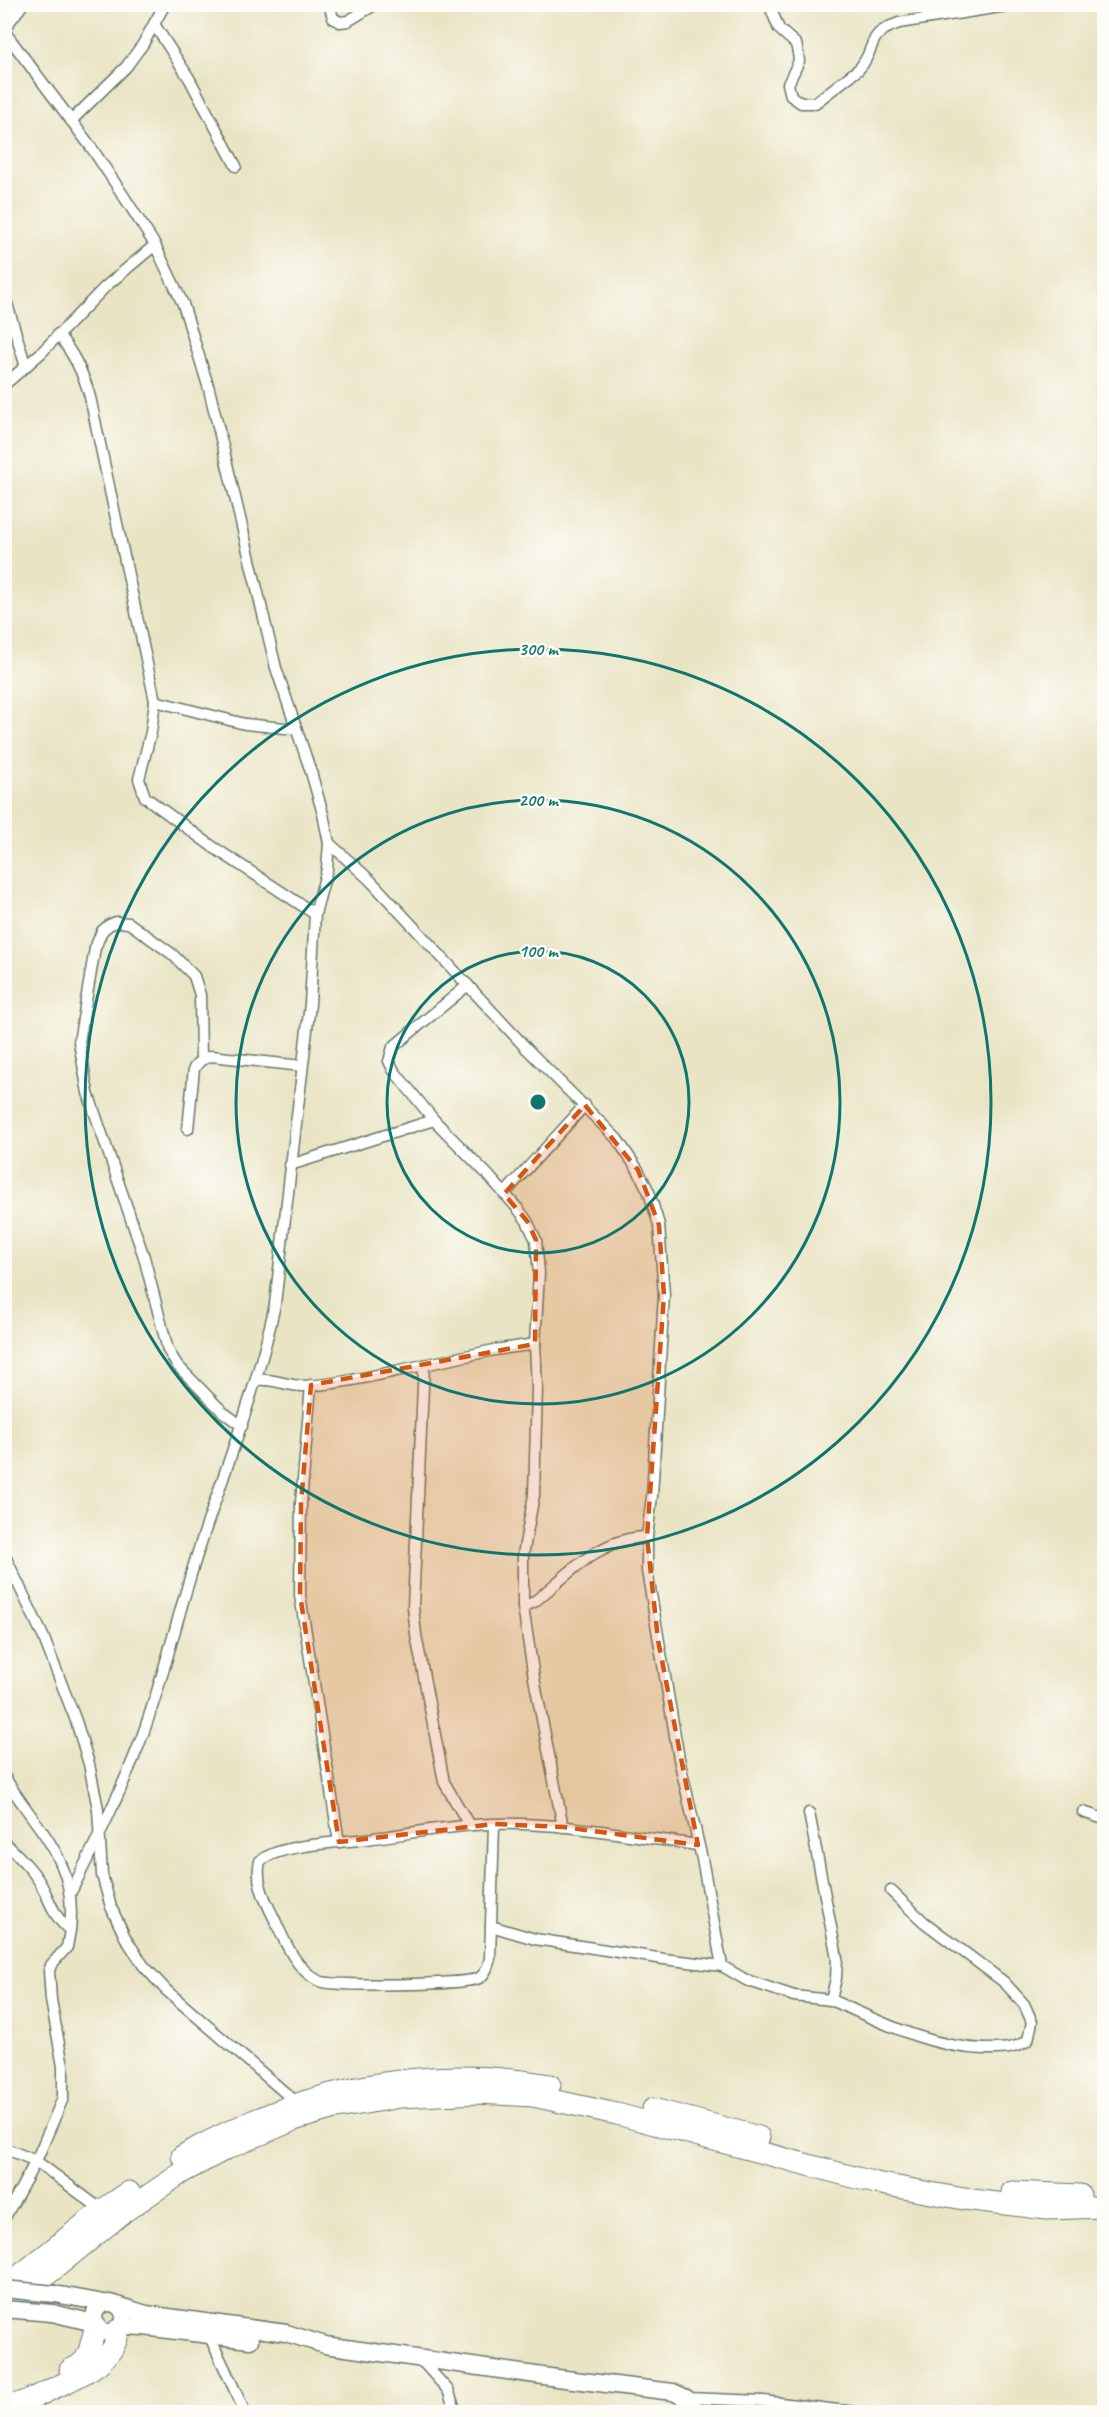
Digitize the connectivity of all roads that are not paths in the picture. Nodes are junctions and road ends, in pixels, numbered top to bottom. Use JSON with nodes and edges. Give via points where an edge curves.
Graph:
{"nodes":[{"id":1,"x":23,"y":4,"type":"edge"},
{"id":2,"x":165,"y":4,"type":"edge"},
{"id":3,"x":329,"y":4,"type":"edge"},
{"id":4,"x":376,"y":4,"type":"edge"},
{"id":5,"x":769,"y":4,"type":"edge"},
{"id":6,"x":1019,"y":4,"type":"edge"},
{"id":7,"x":154,"y":24,"type":"junction"},
{"id":8,"x":4,"y":30,"type":"edge"},
{"id":9,"x":71,"y":121,"type":"junction"},
{"id":10,"x":236,"y":166,"type":"dead end"},
{"id":11,"x":155,"y":245,"type":"junction"},
{"id":12,"x":4,"y":294,"type":"edge"},
{"id":13,"x":58,"y":334,"type":"junction"},
{"id":14,"x":26,"y":367,"type":"junction"},
{"id":15,"x":4,"y":385,"type":"edge"},
{"id":16,"x":155,"y":701,"type":"junction"},
{"id":17,"x":295,"y":729,"type":"junction"},
{"id":18,"x":328,"y":843,"type":"junction"},
{"id":19,"x":315,"y":914,"type":"junction"},
{"id":20,"x":468,"y":985,"type":"junction"},
{"id":21,"x":201,"y":1060,"type":"junction"},
{"id":22,"x":302,"y":1066,"type":"junction"},
{"id":23,"x":585,"y":1105,"type":"junction"},
{"id":24,"x":434,"y":1120,"type":"junction"},
{"id":25,"x":188,"y":1129,"type":"dead end"},
{"id":26,"x":290,"y":1165,"type":"junction"},
{"id":27,"x":504,"y":1194,"type":"junction"},
{"id":28,"x":535,"y":1344,"type":"junction"},
{"id":29,"x":424,"y":1365,"type":"junction"},
{"id":30,"x":257,"y":1380,"type":"junction"},
{"id":31,"x":311,"y":1385,"type":"junction"},
{"id":32,"x":242,"y":1426,"type":"junction"},
{"id":33,"x":646,"y":1537,"type":"junction"},
{"id":34,"x":4,"y":1554,"type":"edge"},
{"id":35,"x":523,"y":1607,"type":"junction"},
{"id":36,"x":4,"y":1776,"type":"edge"},
{"id":37,"x":1083,"y":1812,"type":"dead end"},
{"id":38,"x":809,"y":1813,"type":"dead end"},
{"id":39,"x":1104,"y":1819,"type":"edge"},
{"id":40,"x":494,"y":1824,"type":"junction"},
{"id":41,"x":469,"y":1825,"type":"junction"},
{"id":42,"x":563,"y":1827,"type":"junction"},
{"id":43,"x":99,"y":1835,"type":"junction"},
{"id":44,"x":4,"y":1842,"type":"edge"},
{"id":45,"x":339,"y":1842,"type":"junction"},
{"id":46,"x":698,"y":1845,"type":"junction"},
{"id":47,"x":891,"y":1891,"type":"dead end"},
{"id":48,"x":70,"y":1894,"type":"junction"},
{"id":49,"x":491,"y":1926,"type":"junction"},
{"id":50,"x":70,"y":1930,"type":"junction"},
{"id":51,"x":722,"y":1966,"type":"junction"},
{"id":52,"x":831,"y":2000,"type":"junction"},
{"id":53,"x":297,"y":2103,"type":"junction"},
{"id":54,"x":4,"y":2148,"type":"edge"},
{"id":55,"x":36,"y":2161,"type":"junction"},
{"id":56,"x":1104,"y":2193,"type":"edge"},
{"id":57,"x":1104,"y":2207,"type":"edge"},
{"id":58,"x":102,"y":2210,"type":"junction"},
{"id":59,"x":4,"y":2219,"type":"edge"},
{"id":60,"x":4,"y":2289,"type":"edge"},
{"id":61,"x":110,"y":2304,"type":"junction"},
{"id":62,"x":4,"y":2309,"type":"edge"},
{"id":63,"x":95,"y":2325,"type":"junction"},
{"id":64,"x":120,"y":2328,"type":"junction"},
{"id":65,"x":209,"y":2335,"type":"junction"},
{"id":66,"x":314,"y":2343,"type":"junction"},
{"id":67,"x":421,"y":2360,"type":"junction"},
{"id":68,"x":4,"y":2398,"type":"edge"},
{"id":69,"x":690,"y":2405,"type":"edge"},
{"id":70,"x":4,"y":2406,"type":"edge"},
{"id":71,"x":245,"y":2412,"type":"edge"},
{"id":72,"x":456,"y":2412,"type":"edge"},
{"id":73,"x":855,"y":2412,"type":"edge"}],
"edges":[{"from":1,"to":8,"type":"street"},
{"from":2,"to":7,"type":"street"},
{"from":3,"to":4,"type":"street","via":[[333,18],[343,22]]},
{"from":5,"to":6,"type":"street","via":[[779,29],[796,44],[799,61],[788,84],[789,92],[796,100],[808,104],[859,69],[875,37],[886,28]]},
{"from":7,"to":9,"type":"street","via":[[126,67]]},
{"from":7,"to":10,"type":"street","via":[[189,78]]},
{"from":8,"to":9,"type":"street"},
{"from":9,"to":11,"type":"street"},
{"from":11,"to":13,"type":"street"},
{"from":11,"to":17,"type":"street","via":[[183,304],[198,348],[276,668]]},
{"from":12,"to":14,"type":"street"},
{"from":13,"to":14,"type":"street"},
{"from":13,"to":16,"type":"street","via":[[83,372],[90,397]]},
{"from":14,"to":15,"type":"street"},
{"from":16,"to":17,"type":"street","via":[[245,724]]},
{"from":16,"to":19,"type":"street","via":[[139,779],[145,797]]},
{"from":17,"to":18,"type":"street","via":[[311,772]]},
{"from":18,"to":19,"type":"street","via":[[327,869]]},
{"from":18,"to":20,"type":"street","via":[[370,880]]},
{"from":19,"to":22,"type":"street"},
{"from":20,"to":23,"type":"street"},
{"from":20,"to":24,"type":"street","via":[[391,1052],[389,1061],[394,1071]]},
{"from":21,"to":22,"type":"street","via":[[211,1056]]},
{"from":21,"to":25,"type":"street","via":[[194,1068]]},
{"from":21,"to":32,"type":"street","via":[[200,995],[194,976],[172,954],[129,923],[109,925],[95,948],[79,1042],[88,1093],[144,1257],[172,1359],[223,1412]]},
{"from":22,"to":26,"type":"street"},
{"from":23,"to":27,"type":"street"},
{"from":23,"to":33,"type":"street","via":[[638,1170],[658,1224],[664,1295]]},
{"from":24,"to":26,"type":"street"},
{"from":24,"to":27,"type":"street"},
{"from":26,"to":30,"type":"street","via":[[275,1304]]},
{"from":27,"to":28,"type":"street","via":[[527,1221],[536,1240],[539,1273]]},
{"from":28,"to":29,"type":"street"},
{"from":28,"to":35,"type":"street","via":[[534,1495],[523,1556]]},
{"from":29,"to":31,"type":"street"},
{"from":29,"to":41,"type":"street","via":[[412,1607],[444,1782]]},
{"from":30,"to":31,"type":"street"},
{"from":30,"to":32,"type":"street"},
{"from":31,"to":45,"type":"street","via":[[301,1503],[300,1595]]},
{"from":32,"to":43,"type":"street","via":[[197,1555],[143,1734]]},
{"from":33,"to":35,"type":"street","via":[[627,1538],[599,1550]]},
{"from":33,"to":46,"type":"street","via":[[653,1609]]},
{"from":34,"to":43,"type":"street","via":[[44,1636],[76,1720],[96,1797]]},
{"from":35,"to":42,"type":"street"},
{"from":36,"to":48,"type":"street","via":[[53,1844]]},
{"from":37,"to":39,"type":"street"},
{"from":38,"to":52,"type":"street","via":[[837,1958]]},
{"from":40,"to":41,"type":"street"},
{"from":40,"to":42,"type":"street"},
{"from":40,"to":49,"type":"street"},
{"from":41,"to":45,"type":"street"},
{"from":42,"to":46,"type":"street"},
{"from":43,"to":48,"type":"street"},
{"from":43,"to":53,"type":"street","via":[[102,1875],[111,1907],[143,1965],[166,1990]]},
{"from":44,"to":50,"type":"street","via":[[30,1869],[59,1921]]},
{"from":45,"to":49,"type":"street","via":[[267,1856],[260,1861],[259,1868],[262,1890],[285,1943],[296,1960],[321,1982],[477,1979],[488,1967]]},
{"from":46,"to":51,"type":"street"},
{"from":47,"to":52,"type":"street","via":[[924,1922],[1004,1982],[1030,2014],[1032,2028],[1028,2040],[1015,2048],[962,2048],[933,2042]]},
{"from":48,"to":50,"type":"street"},
{"from":49,"to":51,"type":"street","via":[[535,1939]]},
{"from":50,"to":55,"type":"street","via":[[67,1947],[50,1971],[63,2066],[63,2098]]},
{"from":51,"to":52,"type":"street","via":[[746,1980],[785,1993]]},
{"from":53,"to":56,"type":"highway","via":[[345,2089],[412,2078],[526,2081],[697,2119],[862,2166],[970,2187],[1071,2196]]},
{"from":53,"to":58,"type":"highway","via":[[221,2134]]},
{"from":54,"to":55,"type":"street"},
{"from":55,"to":58,"type":"street"},
{"from":55,"to":59,"type":"street"},
{"from":57,"to":62,"type":"highway","via":[[1047,2209],[876,2183],[617,2114],[533,2096],[478,2093],[400,2097],[294,2120],[183,2172],[125,2211]]},
{"from":58,"to":60,"type":"highway"},
{"from":60,"to":61,"type":"street","bridge":true},
{"from":61,"to":63,"type":"street","via":[[96,2309]]},
{"from":61,"to":64,"type":"street","via":[[124,2317]]},
{"from":61,"to":66,"type":"street","via":[[146,2314],[286,2333]]},
{"from":62,"to":63,"type":"street","bridge":true,"via":[[52,2313]]},
{"from":63,"to":64,"type":"street","via":[[109,2333]]},
{"from":63,"to":68,"type":"highway","via":[[88,2356],[79,2366]]},
{"from":64,"to":65,"type":"street"},
{"from":64,"to":70,"type":"highway","via":[[114,2346],[96,2366],[35,2397]]},
{"from":65,"to":66,"type":"street","via":[[300,2346]]},
{"from":65,"to":71,"type":"street"},
{"from":66,"to":67,"type":"street"},
{"from":67,"to":69,"type":"street","via":[[674,2392]]},
{"from":67,"to":72,"type":"street","via":[[448,2390]]},
{"from":69,"to":73,"type":"street","via":[[763,2401]]}]}
